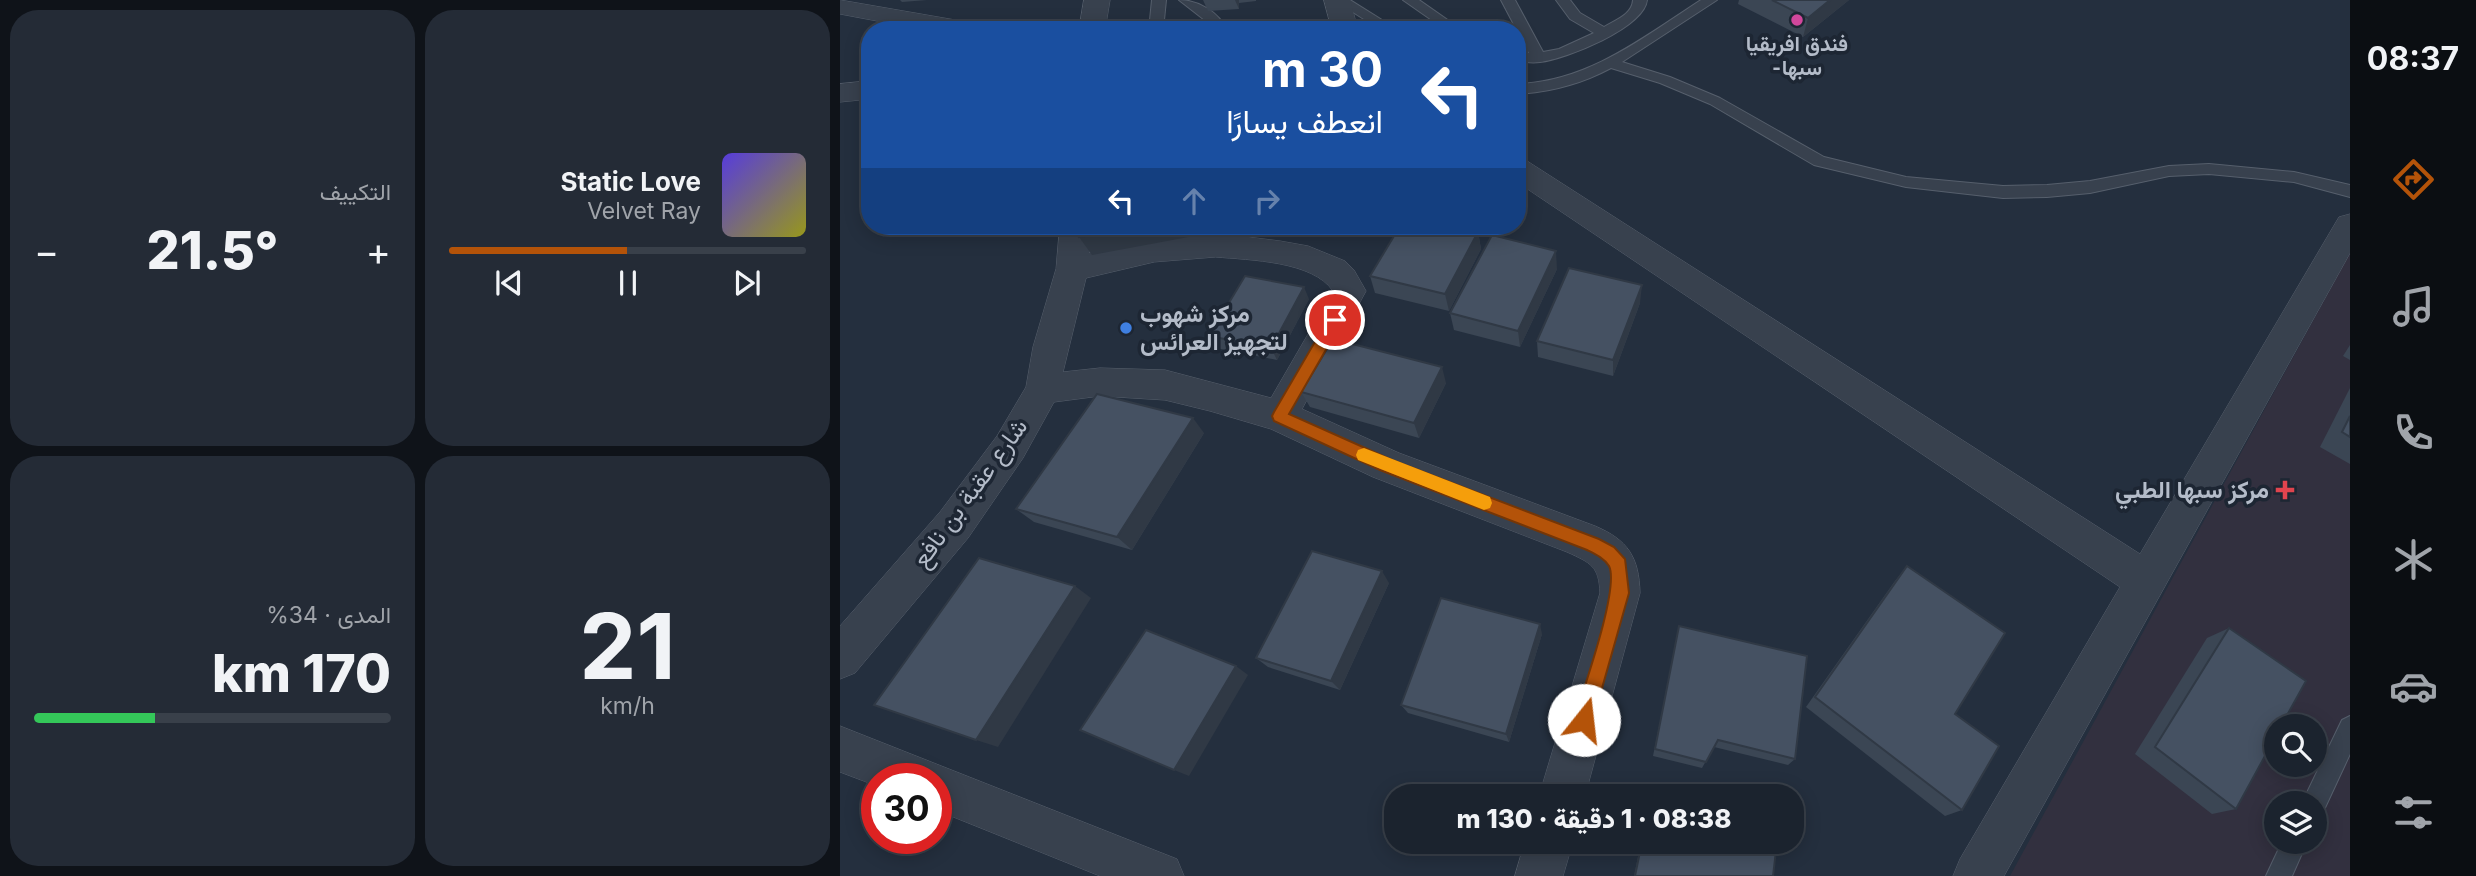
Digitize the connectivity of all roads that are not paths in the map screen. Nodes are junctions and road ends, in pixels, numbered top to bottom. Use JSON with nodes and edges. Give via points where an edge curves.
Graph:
{"nodes":[{"id":1,"x":1097,"y":0,"type":"edge"},
{"id":2,"x":1159,"y":0,"type":"edge"},
{"id":3,"x":1186,"y":0,"type":"edge"},
{"id":4,"x":1339,"y":0,"type":"edge"},
{"id":5,"x":1410,"y":0,"type":"edge"},
{"id":6,"x":1508,"y":0,"type":"edge"},
{"id":7,"x":1563,"y":0,"type":"edge"},
{"id":8,"x":1640,"y":0,"type":"edge"},
{"id":9,"x":1710,"y":0,"type":"edge"},
{"id":10,"x":1442,"y":4,"type":"dead end"},
{"id":11,"x":840,"y":6,"type":"edge"},
{"id":12,"x":919,"y":21,"type":"edge"},
{"id":13,"x":1094,"y":21,"type":"edge"},
{"id":14,"x":1157,"y":21,"type":"edge"},
{"id":15,"x":1214,"y":21,"type":"edge"},
{"id":16,"x":1343,"y":21,"type":"edge"},
{"id":17,"x":1375,"y":21,"type":"edge"},
{"id":18,"x":1442,"y":21,"type":"edge"},
{"id":19,"x":1443,"y":21,"type":"edge"},
{"id":20,"x":1519,"y":21,"type":"edge"},
{"id":21,"x":1604,"y":33,"type":"junction"},
{"id":22,"x":1526,"y":34,"type":"edge"},
{"id":23,"x":1526,"y":57,"type":"edge"},
{"id":24,"x":1539,"y":58,"type":"junction"},
{"id":25,"x":1609,"y":63,"type":"junction"},
{"id":26,"x":1526,"y":89,"type":"edge"},
{"id":27,"x":861,"y":91,"type":"edge"},
{"id":28,"x":840,"y":93,"type":"edge"},
{"id":29,"x":1526,"y":174,"type":"edge"},
{"id":30,"x":2350,"y":191,"type":"edge"},
{"id":31,"x":2350,"y":225,"type":"edge"},
{"id":32,"x":1074,"y":235,"type":"edge"},
{"id":33,"x":1072,"y":269,"type":"junction"},
{"id":34,"x":1042,"y":389,"type":"junction"},
{"id":35,"x":1279,"y":416,"type":"junction"},
{"id":36,"x":2146,"y":581,"type":"junction"},
{"id":37,"x":840,"y":658,"type":"edge"},
{"id":38,"x":2350,"y":728,"type":"edge"},
{"id":39,"x":840,"y":748,"type":"edge"},
{"id":40,"x":877,"y":763,"type":"edge"},
{"id":41,"x":1565,"y":784,"type":"edge"},
{"id":42,"x":2320,"y":791,"type":"edge"},
{"id":43,"x":952,"y":793,"type":"edge"},
{"id":44,"x":1545,"y":854,"type":"edge"},
{"id":45,"x":2289,"y":854,"type":"edge"},
{"id":46,"x":1160,"y":876,"type":"edge"},
{"id":47,"x":1539,"y":876,"type":"edge"},
{"id":48,"x":1977,"y":876,"type":"edge"},
{"id":49,"x":2279,"y":876,"type":"edge"}],
"edges":[{"from":1,"to":13,"type":"street"},
{"from":2,"to":14,"type":"lane"},
{"from":3,"to":15,"type":"lane"},
{"from":4,"to":16,"type":"street"},
{"from":4,"to":17,"type":"lane"},
{"from":5,"to":18,"type":"lane"},
{"from":6,"to":20,"type":"lane"},
{"from":7,"to":21,"type":"lane","via":[[1569,12]]},
{"from":8,"to":21,"type":"lane","via":[[1636,12]]},
{"from":9,"to":25,"type":"lane"},
{"from":10,"to":19,"type":"lane"},
{"from":11,"to":12,"type":"street"},
{"from":21,"to":24,"type":"lane","via":[[1570,51]]},
{"from":22,"to":24,"type":"lane"},
{"from":23,"to":24,"type":"lane"},
{"from":25,"to":26,"type":"lane","via":[[1575,81]]},
{"from":25,"to":30,"type":"lane","via":[[1707,97],[1819,160],[1906,183],[2003,192],[2048,191],[2209,169],[2294,177]]},
{"from":27,"to":28,"type":"street"},
{"from":29,"to":36,"type":"street"},
{"from":31,"to":36,"type":"street"},
{"from":32,"to":33,"type":"street","name":"شارع عقبة بن نافع"},
{"from":33,"to":34,"type":"street","name":"شارع عقبة بن نافع"},
{"from":33,"to":35,"type":"street","via":[[1140,253],[1204,245],[1295,253],[1345,279],[1350,291]]},
{"from":34,"to":35,"type":"street","via":[[1100,382],[1165,385]]},
{"from":34,"to":37,"type":"street","name":"شارع عقبة بن نافع","via":[[1010,447],[954,525]]},
{"from":35,"to":41,"type":"street","via":[[1386,465],[1608,552],[1618,565],[1620,593]]},
{"from":36,"to":48,"type":"street"},
{"from":38,"to":42,"type":"lane"},
{"from":39,"to":40,"type":"street"},
{"from":43,"to":46,"type":"street"},
{"from":44,"to":47,"type":"street"},
{"from":45,"to":49,"type":"lane"}]}
